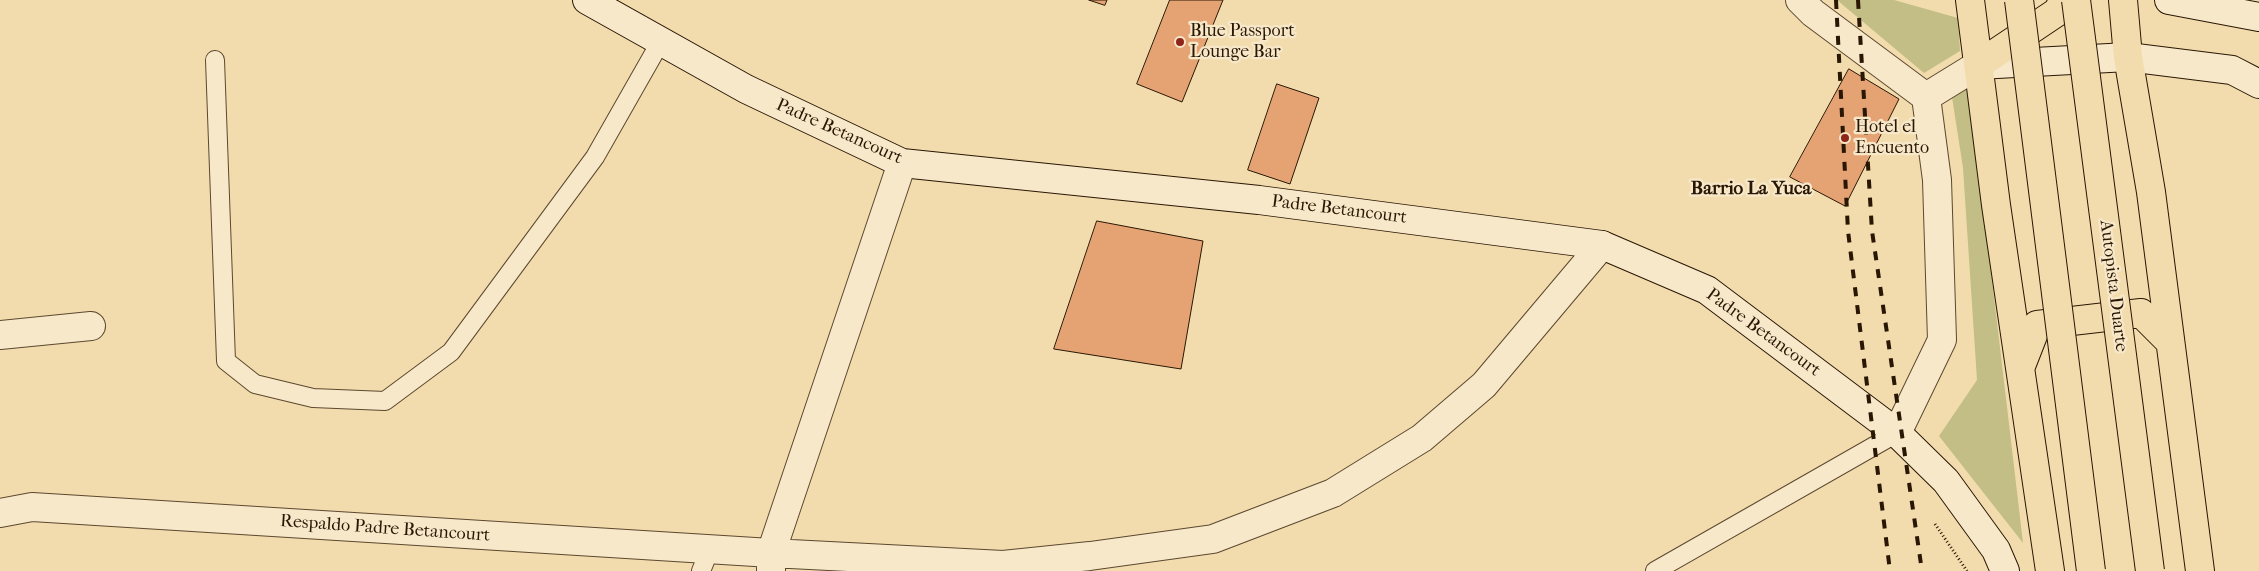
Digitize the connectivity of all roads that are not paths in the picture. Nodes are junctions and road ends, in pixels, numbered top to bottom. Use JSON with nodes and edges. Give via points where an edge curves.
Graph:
{"nodes":[{"id":1,"x":587,"y":0,"type":"edge"},
{"id":2,"x":1800,"y":0,"type":"edge"},
{"id":3,"x":1970,"y":0,"type":"edge"},
{"id":4,"x":2019,"y":0,"type":"edge"},
{"id":5,"x":2064,"y":0,"type":"edge"},
{"id":6,"x":2076,"y":0,"type":"edge"},
{"id":7,"x":2123,"y":0,"type":"edge"},
{"id":8,"x":2169,"y":0,"type":"edge"},
{"id":9,"x":2259,"y":17,"type":"edge"},
{"id":10,"x":660,"y":41,"type":"junction"},
{"id":11,"x":2128,"y":57,"type":"junction"},
{"id":12,"x":215,"y":60,"type":"dead end"},
{"id":13,"x":1978,"y":65,"type":"junction"},
{"id":14,"x":2259,"y":84,"type":"edge"},
{"id":15,"x":1926,"y":97,"type":"junction"},
{"id":16,"x":902,"y":163,"type":"junction"},
{"id":17,"x":1602,"y":244,"type":"junction"},
{"id":18,"x":91,"y":326,"type":"dead end"},
{"id":19,"x":0,"y":335,"type":"edge"},
{"id":20,"x":2168,"y":340,"type":"junction"},
{"id":21,"x":2020,"y":368,"type":"junction"},
{"id":22,"x":1897,"y":433,"type":"junction"},
{"id":23,"x":0,"y":513,"type":"edge"},
{"id":24,"x":706,"y":560,"type":"edge"},
{"id":25,"x":771,"y":562,"type":"edge"},
{"id":26,"x":1655,"y":571,"type":"edge"},
{"id":27,"x":2005,"y":571,"type":"edge"},
{"id":28,"x":2050,"y":571,"type":"edge"},
{"id":29,"x":2092,"y":571,"type":"edge"},
{"id":30,"x":2150,"y":571,"type":"edge"},
{"id":31,"x":2200,"y":571,"type":"edge"}],
"edges":[{"from":1,"to":10,"type":"street","name":"Padre Betancourt"},
{"from":2,"to":15,"type":"street"},
{"from":3,"to":13,"type":"main road"},
{"from":4,"to":29,"type":"main road","bridge":true},
{"from":5,"to":13,"type":"main road","via":[[2057,12]]},
{"from":6,"to":30,"type":"main road","name":"Autopista Duarte","bridge":true},
{"from":7,"to":11,"type":"main road"},
{"from":8,"to":9,"type":"street"},
{"from":10,"to":12,"type":"lane","via":[[595,157],[451,352],[385,401],[313,398],[255,384],[226,361]]},
{"from":10,"to":16,"type":"street","name":"Padre Betancourt","via":[[746,89]]},
{"from":11,"to":13,"type":"street"},
{"from":11,"to":14,"type":"street","via":[[2232,70]]},
{"from":11,"to":20,"type":"main road","via":[[2151,192]]},
{"from":13,"to":15,"type":"street"},
{"from":13,"to":21,"type":"main road"},
{"from":15,"to":22,"type":"street","via":[[1937,180],[1942,340]]},
{"from":16,"to":17,"type":"street","name":"Padre Betancourt","via":[[1259,200]]},
{"from":16,"to":25,"type":"street"},
{"from":17,"to":22,"type":"street","name":"Padre Betancourt","via":[[1707,290]]},
{"from":17,"to":25,"type":"street","name":"Respaldo Padre Betancourt","via":[[1484,385],[1422,438],[1334,493],[1213,539],[1090,556],[1003,565]]},
{"from":18,"to":19,"type":"street"},
{"from":20,"to":21,"type":"main road","via":[[2142,313],[2036,325]]},
{"from":20,"to":31,"type":"main road"},
{"from":21,"to":28,"type":"main road"},
{"from":22,"to":26,"type":"lane"},
{"from":22,"to":27,"type":"street","name":"Padre Betancourt","via":[[1946,481],[1996,550]]},
{"from":23,"to":24,"type":"street","name":"Respaldo Padre Betancourt","via":[[32,507]]},
{"from":24,"to":25,"type":"street","name":"Respaldo Padre Betancourt"}]}
